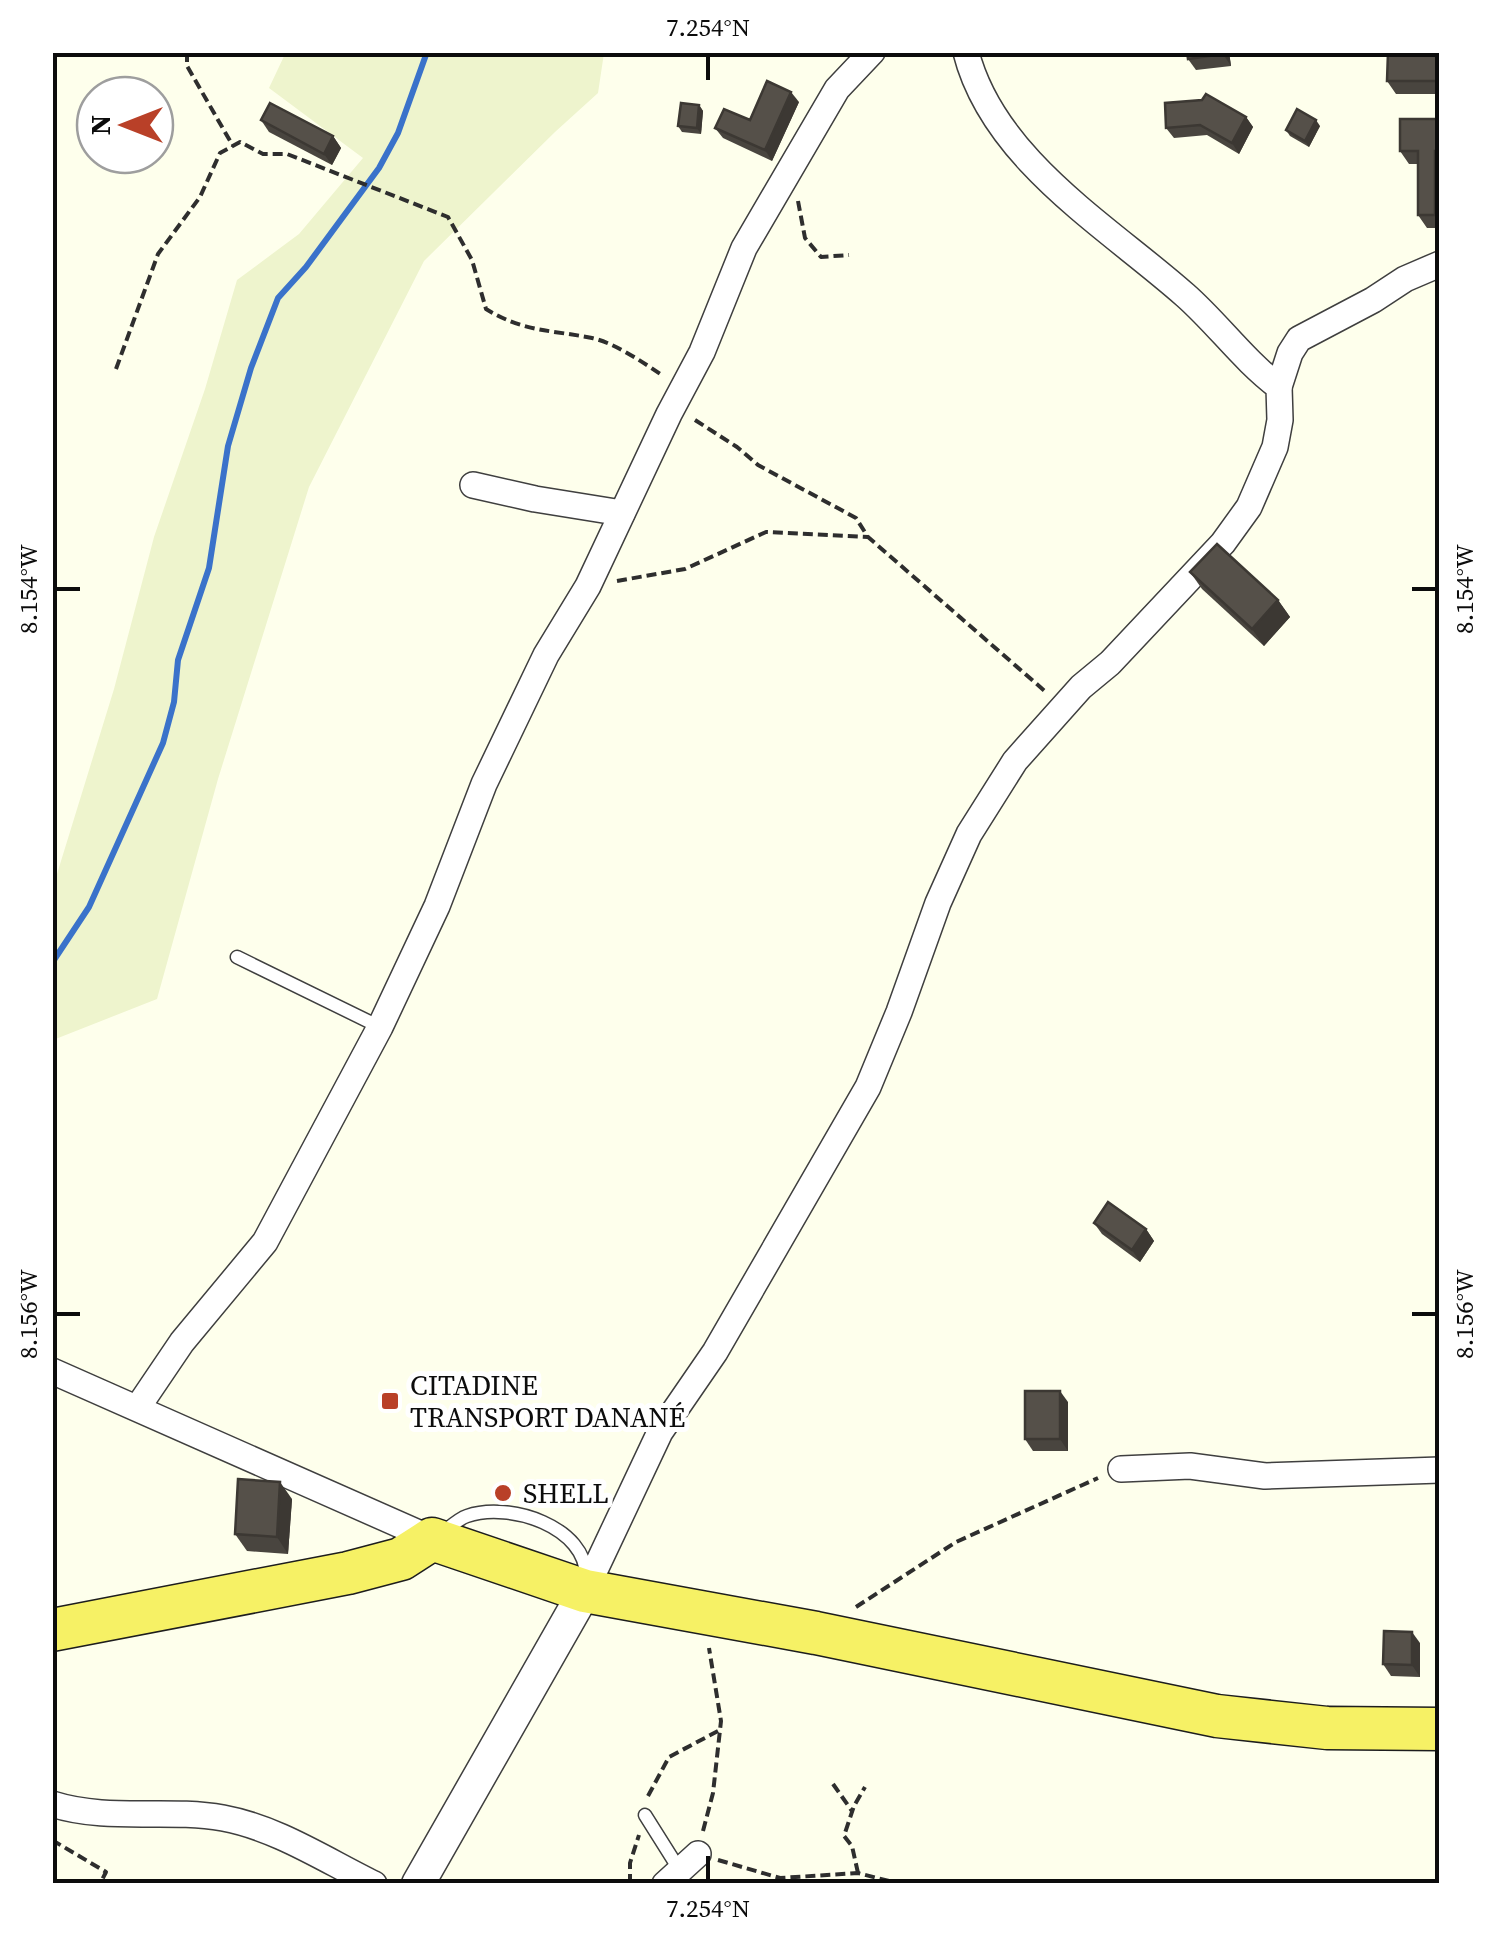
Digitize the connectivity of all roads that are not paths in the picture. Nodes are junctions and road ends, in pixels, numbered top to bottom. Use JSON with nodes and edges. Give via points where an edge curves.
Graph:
{"nodes":[{"id":1,"x":872,"y":52,"type":"edge"},
{"id":2,"x":966,"y":52,"type":"edge"},
{"id":3,"x":1440,"y":264,"type":"edge"},
{"id":4,"x":1278,"y":387,"type":"junction"},
{"id":5,"x":472,"y":484,"type":"dead end"},
{"id":6,"x":622,"y":513,"type":"junction"},
{"id":7,"x":237,"y":957,"type":"dead end"},
{"id":8,"x":380,"y":1027,"type":"junction"},
{"id":9,"x":52,"y":1371,"type":"edge"},
{"id":10,"x":138,"y":1407,"type":"junction"},
{"id":11,"x":1121,"y":1468,"type":"road end"},
{"id":12,"x":1440,"y":1470,"type":"edge"},
{"id":13,"x":432,"y":1539,"type":"junction"},
{"id":14,"x":585,"y":1591,"type":"junction"},
{"id":15,"x":52,"y":1630,"type":"edge"},
{"id":16,"x":1440,"y":1728,"type":"edge"},
{"id":17,"x":52,"y":1804,"type":"edge"},
{"id":18,"x":645,"y":1816,"type":"road end"},
{"id":19,"x":681,"y":1869,"type":"edge"},
{"id":20,"x":374,"y":1884,"type":"edge"},
{"id":21,"x":418,"y":1884,"type":"edge"}],
"edges":[{"from":1,"to":6,"type":"street","via":[[837,89],[744,248],[702,352]]},
{"from":2,"to":4,"type":"street","via":[[994,118],[1042,174],[1188,297]]},
{"from":3,"to":4,"type":"street","via":[[1299,338]]},
{"from":4,"to":14,"type":"street","via":[[1275,446],[1250,507],[1110,663],[1062,706],[1015,761],[969,834],[868,1088],[715,1352],[660,1432]]},
{"from":5,"to":6,"type":"street"},
{"from":6,"to":8,"type":"street","via":[[484,784]]},
{"from":7,"to":8,"type":"lane"},
{"from":8,"to":10,"type":"street","via":[[264,1242]]},
{"from":9,"to":10,"type":"street"},
{"from":10,"to":13,"type":"street"},
{"from":11,"to":12,"type":"street","via":[[1190,1466],[1265,1476]]},
{"from":13,"to":14,"type":"main road"},
{"from":13,"to":15,"type":"main road","via":[[401,1559],[348,1573]]},
{"from":14,"to":16,"type":"main road","via":[[1217,1716],[1327,1728]]},
{"from":14,"to":21,"type":"street"},
{"from":17,"to":20,"type":"street","via":[[108,1816],[221,1818],[266,1830]]},
{"from":18,"to":19,"type":"lane"}]}
